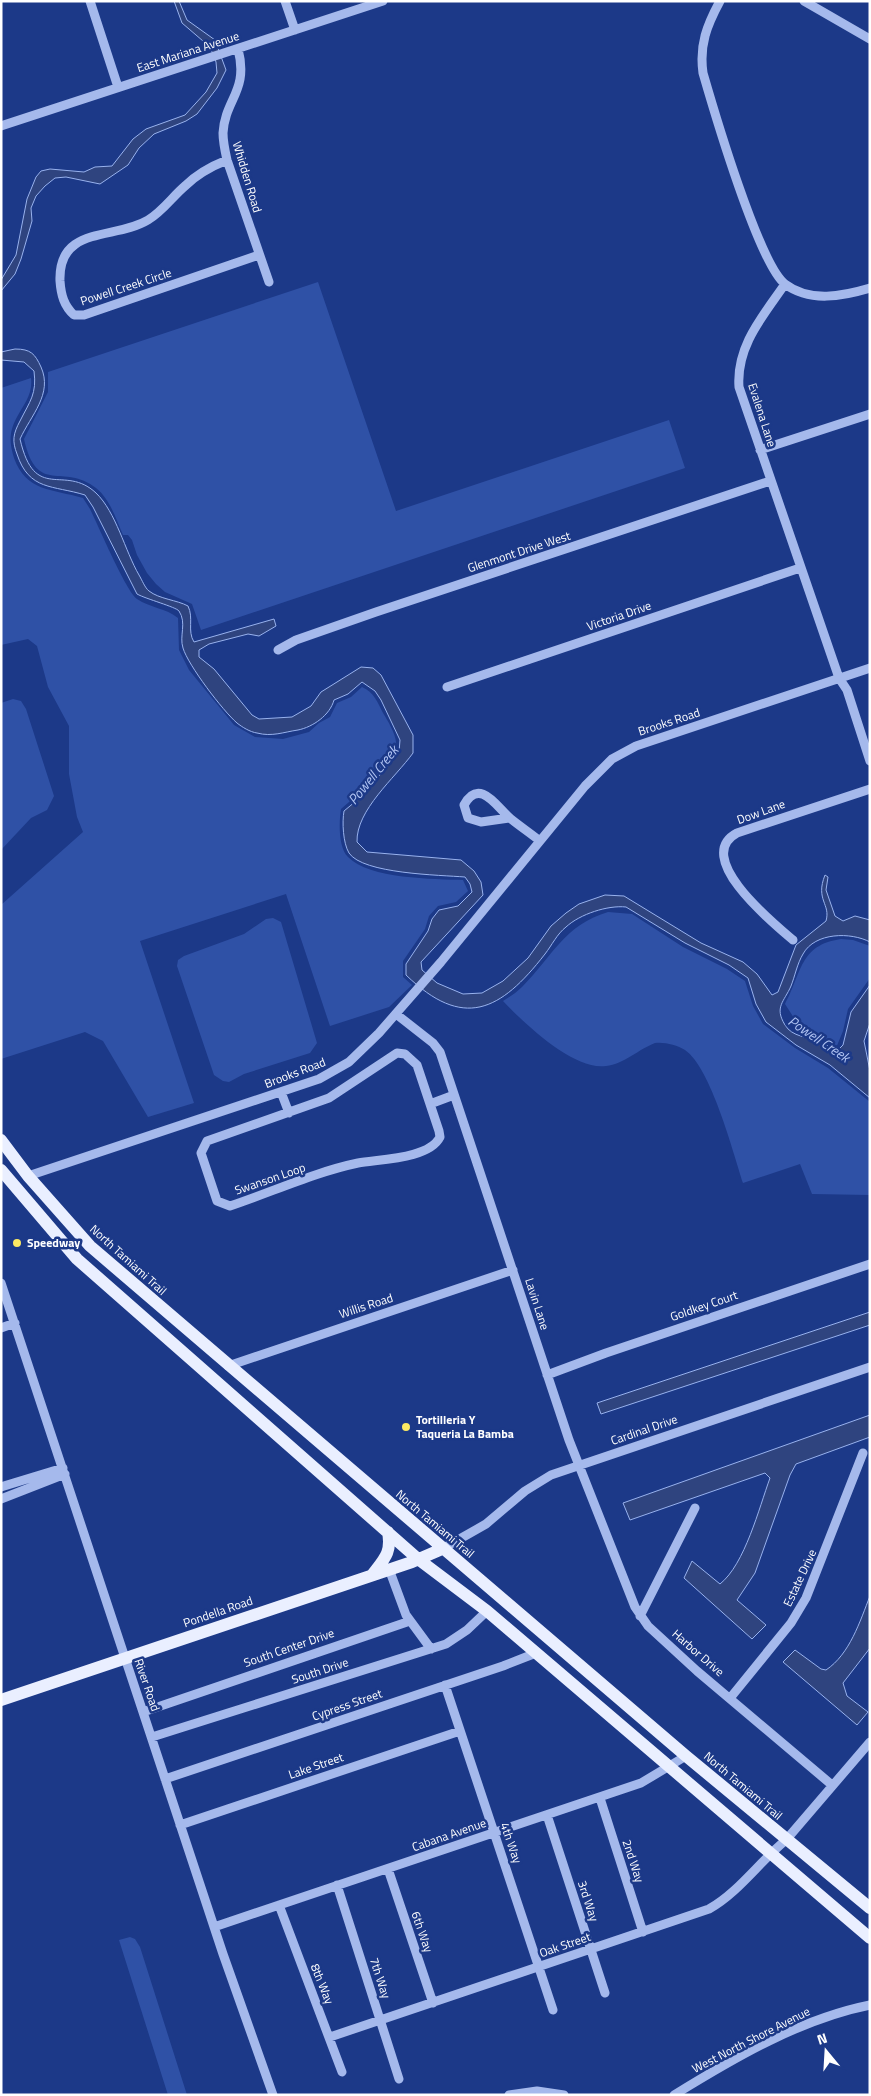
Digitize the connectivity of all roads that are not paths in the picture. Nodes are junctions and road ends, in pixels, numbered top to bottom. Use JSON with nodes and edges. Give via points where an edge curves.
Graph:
{"nodes":[{"id":1,"x":90,"y":1,"type":"edge"},
{"id":2,"x":285,"y":1,"type":"edge"},
{"id":3,"x":383,"y":1,"type":"edge"},
{"id":4,"x":720,"y":1,"type":"edge"},
{"id":5,"x":804,"y":1,"type":"edge"},
{"id":6,"x":295,"y":30,"type":"junction"},
{"id":7,"x":870,"y":39,"type":"edge"},
{"id":8,"x":238,"y":49,"type":"junction"},
{"id":9,"x":118,"y":87,"type":"junction"},
{"id":10,"x":1,"y":126,"type":"edge"},
{"id":11,"x":227,"y":160,"type":"junction"},
{"id":12,"x":259,"y":255,"type":"junction"},
{"id":13,"x":269,"y":282,"type":"dead end"},
{"id":14,"x":785,"y":284,"type":"junction"},
{"id":15,"x":870,"y":288,"type":"edge"},
{"id":16,"x":870,"y":414,"type":"edge"},
{"id":17,"x":760,"y":450,"type":"junction"},
{"id":18,"x":770,"y":481,"type":"junction"},
{"id":19,"x":800,"y":568,"type":"junction"},
{"id":20,"x":278,"y":650,"type":"dead end"},
{"id":21,"x":870,"y":668,"type":"edge"},
{"id":22,"x":839,"y":678,"type":"junction"},
{"id":23,"x":447,"y":687,"type":"dead end"},
{"id":24,"x":870,"y":761,"type":"edge"},
{"id":25,"x":870,"y":788,"type":"edge"},
{"id":26,"x":510,"y":818,"type":"junction"},
{"id":27,"x":540,"y":841,"type":"junction"},
{"id":28,"x":793,"y":940,"type":"dead end"},
{"id":29,"x":396,"y":1014,"type":"junction"},
{"id":30,"x":281,"y":1092,"type":"junction"},
{"id":31,"x":454,"y":1095,"type":"junction"},
{"id":32,"x":430,"y":1104,"type":"junction"},
{"id":33,"x":289,"y":1113,"type":"junction"},
{"id":34,"x":1,"y":1140,"type":"edge"},
{"id":35,"x":1,"y":1164,"type":"edge"},
{"id":36,"x":1,"y":1170,"type":"edge"},
{"id":37,"x":28,"y":1176,"type":"junction"},
{"id":38,"x":6,"y":1183,"type":"edge"},
{"id":39,"x":50,"y":1201,"type":"junction"},
{"id":40,"x":870,"y":1264,"type":"edge"},
{"id":41,"x":512,"y":1270,"type":"junction"},
{"id":42,"x":1,"y":1283,"type":"edge"},
{"id":43,"x":15,"y":1323,"type":"junction"},
{"id":44,"x":1,"y":1328,"type":"edge"},
{"id":45,"x":193,"y":1361,"type":"junction"},
{"id":46,"x":228,"y":1366,"type":"junction"},
{"id":47,"x":870,"y":1367,"type":"edge"},
{"id":48,"x":547,"y":1375,"type":"junction"},
{"id":49,"x":863,"y":1453,"type":"dead end"},
{"id":50,"x":579,"y":1465,"type":"junction"},
{"id":51,"x":64,"y":1471,"type":"junction"},
{"id":52,"x":23,"y":1479,"type":"junction"},
{"id":53,"x":1,"y":1486,"type":"edge"},
{"id":54,"x":26,"y":1489,"type":"junction"},
{"id":55,"x":1,"y":1499,"type":"edge"},
{"id":56,"x":695,"y":1508,"type":"dead end"},
{"id":57,"x":388,"y":1532,"type":"junction"},
{"id":58,"x":442,"y":1549,"type":"junction"},
{"id":59,"x":418,"y":1559,"type":"junction"},
{"id":60,"x":389,"y":1569,"type":"junction"},
{"id":61,"x":372,"y":1575,"type":"junction"},
{"id":62,"x":487,"y":1611,"type":"junction"},
{"id":63,"x":640,"y":1616,"type":"junction"},
{"id":64,"x":410,"y":1621,"type":"junction"},
{"id":65,"x":431,"y":1649,"type":"junction"},
{"id":66,"x":536,"y":1652,"type":"junction"},
{"id":67,"x":124,"y":1658,"type":"junction"},
{"id":68,"x":445,"y":1685,"type":"junction"},
{"id":69,"x":731,"y":1697,"type":"junction"},
{"id":70,"x":1,"y":1700,"type":"edge"},
{"id":71,"x":143,"y":1712,"type":"junction"},
{"id":72,"x":460,"y":1731,"type":"junction"},
{"id":73,"x":152,"y":1737,"type":"junction"},
{"id":74,"x":870,"y":1742,"type":"edge"},
{"id":75,"x":686,"y":1756,"type":"junction"},
{"id":76,"x":672,"y":1766,"type":"junction"},
{"id":77,"x":165,"y":1779,"type":"junction"},
{"id":78,"x":832,"y":1785,"type":"junction"},
{"id":79,"x":600,"y":1798,"type":"junction"},
{"id":80,"x":547,"y":1815,"type":"junction"},
{"id":81,"x":180,"y":1825,"type":"junction"},
{"id":82,"x":494,"y":1833,"type":"junction"},
{"id":83,"x":786,"y":1840,"type":"junction"},
{"id":84,"x":770,"y":1853,"type":"junction"},
{"id":85,"x":388,"y":1869,"type":"junction"},
{"id":86,"x":338,"y":1885,"type":"junction"},
{"id":87,"x":279,"y":1905,"type":"junction"},
{"id":88,"x":870,"y":1908,"type":"edge"},
{"id":89,"x":214,"y":1927,"type":"junction"},
{"id":90,"x":644,"y":1932,"type":"junction"},
{"id":91,"x":870,"y":1938,"type":"edge"},
{"id":92,"x":592,"y":1949,"type":"junction"},
{"id":93,"x":538,"y":1968,"type":"junction"},
{"id":94,"x":606,"y":1993,"type":"dead end"},
{"id":95,"x":433,"y":2002,"type":"junction"},
{"id":96,"x":870,"y":2004,"type":"edge"},
{"id":97,"x":553,"y":2010,"type":"dead end"},
{"id":98,"x":381,"y":2020,"type":"junction"},
{"id":99,"x":330,"y":2037,"type":"junction"},
{"id":100,"x":342,"y":2072,"type":"dead end"},
{"id":101,"x":399,"y":2079,"type":"dead end"},
{"id":102,"x":273,"y":2095,"type":"edge"},
{"id":103,"x":509,"y":2095,"type":"edge"},
{"id":104,"x":564,"y":2095,"type":"edge"},
{"id":105,"x":674,"y":2095,"type":"edge"}],
"edges":[{"from":1,"to":9,"type":"street"},
{"from":2,"to":6,"type":"street"},
{"from":3,"to":6,"type":"street","name":"East Mariana Avenue"},
{"from":4,"to":14,"type":"street","via":[[704,35],[701,53],[703,72],[762,246],[776,275]]},
{"from":5,"to":7,"type":"street"},
{"from":6,"to":8,"type":"street","name":"East Mariana Avenue"},
{"from":8,"to":9,"type":"street","name":"East Mariana Avenue"},
{"from":8,"to":11,"type":"street","name":"Whidden Road","via":[[242,63],[240,84],[223,131]]},
{"from":9,"to":10,"type":"street","name":"East Mariana Avenue"},
{"from":11,"to":12,"type":"street","name":"Whidden Road"},
{"from":11,"to":12,"type":"street","name":"Powell Creek Circle","via":[[191,180],[149,220],[81,240],[72,246],[62,264],[62,296],[67,309],[74,315],[84,315]]},
{"from":12,"to":13,"type":"street","name":"Whidden Road"},
{"from":14,"to":15,"type":"street","via":[[803,292],[831,296]]},
{"from":14,"to":17,"type":"street","name":"Evalena Lane","via":[[750,335],[739,366],[740,394]]},
{"from":16,"to":17,"type":"street"},
{"from":17,"to":18,"type":"street","name":"Evalena Lane"},
{"from":18,"to":19,"type":"street","name":"Evalena Lane"},
{"from":18,"to":20,"type":"street","name":"Glenmont Drive West","via":[[371,614],[296,640]]},
{"from":19,"to":22,"type":"street","name":"Evalena Lane"},
{"from":19,"to":23,"type":"street","name":"Victoria Drive"},
{"from":21,"to":22,"type":"street","name":"Brooks Road"},
{"from":22,"to":24,"type":"street","name":"Evalena Lane"},
{"from":22,"to":27,"type":"street","name":"Brooks Road","via":[[620,754],[585,786]]},
{"from":25,"to":28,"type":"street","name":"Dow Lane","via":[[744,830],[729,838],[724,845],[726,863],[746,897]]},
{"from":26,"to":26,"type":"street","via":[[491,798],[482,794],[467,798],[464,805],[468,818],[474,822]]},
{"from":26,"to":27,"type":"street"},
{"from":27,"to":29,"type":"street","name":"Brooks Road"},
{"from":29,"to":30,"type":"street","name":"Brooks Road","via":[[344,1065]]},
{"from":29,"to":31,"type":"street","name":"Lavin Lane","via":[[440,1052]]},
{"from":30,"to":33,"type":"street"},
{"from":30,"to":37,"type":"street","name":"Brooks Road"},
{"from":31,"to":32,"type":"street"},
{"from":31,"to":41,"type":"street","name":"Lavin Lane"},
{"from":32,"to":33,"type":"street","name":"Swanson Loop","via":[[417,1065],[405,1054],[397,1053],[347,1088]]},
{"from":32,"to":33,"type":"street","name":"Swanson Loop","via":[[440,1137],[432,1147],[408,1156],[348,1166],[230,1206],[217,1201],[202,1159],[204,1144]]},
{"from":34,"to":37,"type":"main road","name":"North Tamiami Trail"},
{"from":35,"to":37,"type":"main road"},
{"from":36,"to":38,"type":"main road"},
{"from":37,"to":39,"type":"main road","name":"North Tamiami Trail"},
{"from":38,"to":39,"type":"main road","via":[[26,1185]]},
{"from":38,"to":45,"type":"main road","via":[[77,1259]]},
{"from":39,"to":46,"type":"main road","name":"North Tamiami Trail","via":[[90,1246]]},
{"from":40,"to":48,"type":"street","name":"Goldkey Court"},
{"from":41,"to":46,"type":"street","name":"Willis Road"},
{"from":41,"to":48,"type":"street","name":"Lavin Lane"},
{"from":42,"to":43,"type":"street","name":"River Road"},
{"from":43,"to":44,"type":"street"},
{"from":43,"to":51,"type":"street","name":"River Road"},
{"from":45,"to":46,"type":"main road","via":[[211,1367]]},
{"from":45,"to":57,"type":"main road"},
{"from":46,"to":58,"type":"main road","name":"North Tamiami Trail"},
{"from":47,"to":50,"type":"street","name":"Cardinal Drive"},
{"from":48,"to":50,"type":"street","name":"Lavin Lane"},
{"from":49,"to":69,"type":"street","name":"Estate Drive","via":[[806,1598],[791,1623]]},
{"from":50,"to":58,"type":"street","name":"Cardinal Drive","via":[[533,1485],[495,1518]]},
{"from":50,"to":63,"type":"street","name":"Lavin Lane","via":[[629,1598]]},
{"from":51,"to":52,"type":"street"},
{"from":51,"to":54,"type":"street"},
{"from":51,"to":67,"type":"street","name":"River Road"},
{"from":52,"to":53,"type":"street"},
{"from":52,"to":54,"type":"street"},
{"from":54,"to":55,"type":"street"},
{"from":56,"to":63,"type":"street"},
{"from":57,"to":59,"type":"main road"},
{"from":57,"to":61,"type":"main road","via":[[388,1553]]},
{"from":58,"to":59,"type":"main road","name":"Pondella Road"},
{"from":58,"to":75,"type":"main road","name":"North Tamiami Trail"},
{"from":59,"to":60,"type":"main road","name":"Pondella Road"},
{"from":59,"to":62,"type":"main road"},
{"from":60,"to":61,"type":"main road","name":"Pondella Road"},
{"from":60,"to":64,"type":"street"},
{"from":61,"to":67,"type":"main road","name":"Pondella Road"},
{"from":62,"to":65,"type":"street","name":"South Drive","via":[[467,1630],[446,1644]]},
{"from":62,"to":66,"type":"main road"},
{"from":63,"to":69,"type":"street","name":"Harbor Drive","via":[[698,1671]]},
{"from":64,"to":65,"type":"street"},
{"from":64,"to":71,"type":"street","name":"South Center Drive"},
{"from":65,"to":73,"type":"street","name":"South Drive"},
{"from":66,"to":68,"type":"street","name":"Cypress Street"},
{"from":66,"to":76,"type":"main road"},
{"from":67,"to":70,"type":"main road","name":"Pondella Road"},
{"from":67,"to":71,"type":"street","name":"River Road"},
{"from":68,"to":72,"type":"street","name":"4th Way"},
{"from":68,"to":77,"type":"street","name":"Cypress Street"},
{"from":69,"to":78,"type":"street","name":"Harbor Drive"},
{"from":71,"to":73,"type":"street","name":"River Road"},
{"from":72,"to":81,"type":"street","name":"Lake Street"},
{"from":72,"to":82,"type":"street","name":"4th Way"},
{"from":73,"to":77,"type":"street","name":"River Road"},
{"from":74,"to":78,"type":"street","name":"Oak Street"},
{"from":75,"to":76,"type":"street","name":"Cabana Avenue"},
{"from":75,"to":83,"type":"main road","name":"North Tamiami Trail"},
{"from":76,"to":79,"type":"street","name":"Cabana Avenue","via":[[647,1781]]},
{"from":76,"to":84,"type":"main road"},
{"from":77,"to":81,"type":"street","name":"River Road"},
{"from":78,"to":83,"type":"street","name":"Oak Street"},
{"from":79,"to":80,"type":"street","name":"Cabana Avenue"},
{"from":79,"to":90,"type":"street","name":"2nd Way"},
{"from":80,"to":82,"type":"street","name":"Cabana Avenue"},
{"from":80,"to":92,"type":"street","name":"3rd Way"},
{"from":81,"to":89,"type":"street","name":"River Road"},
{"from":82,"to":85,"type":"street","name":"Cabana Avenue"},
{"from":82,"to":93,"type":"street","name":"4th Way"},
{"from":83,"to":84,"type":"street","name":"Oak Street"},
{"from":83,"to":88,"type":"main road","name":"North Tamiami Trail"},
{"from":84,"to":90,"type":"street","name":"Oak Street","via":[[718,1904]]},
{"from":84,"to":91,"type":"main road"},
{"from":85,"to":86,"type":"street","name":"Cabana Avenue"},
{"from":85,"to":95,"type":"street","name":"6th Way"},
{"from":86,"to":87,"type":"street","name":"Cabana Avenue"},
{"from":86,"to":98,"type":"street","name":"7th Way"},
{"from":87,"to":89,"type":"street","name":"Cabana Avenue"},
{"from":87,"to":99,"type":"street","name":"8th Way"},
{"from":89,"to":102,"type":"street","name":"River Road"},
{"from":90,"to":92,"type":"street","name":"Oak Street"},
{"from":92,"to":93,"type":"street","name":"Oak Street"},
{"from":92,"to":94,"type":"street","name":"3rd Way"},
{"from":93,"to":95,"type":"street","name":"Oak Street"},
{"from":93,"to":97,"type":"street","name":"4th Way"},
{"from":95,"to":98,"type":"street","name":"Oak Street"},
{"from":96,"to":105,"type":"street","name":"West North Shore Avenue","via":[[796,2030],[717,2069]]},
{"from":98,"to":99,"type":"street","name":"Oak Street"},
{"from":98,"to":101,"type":"street","name":"7th Way"},
{"from":99,"to":100,"type":"street","name":"8th Way"},
{"from":103,"to":104,"type":"street","via":[[537,2091]]}]}
